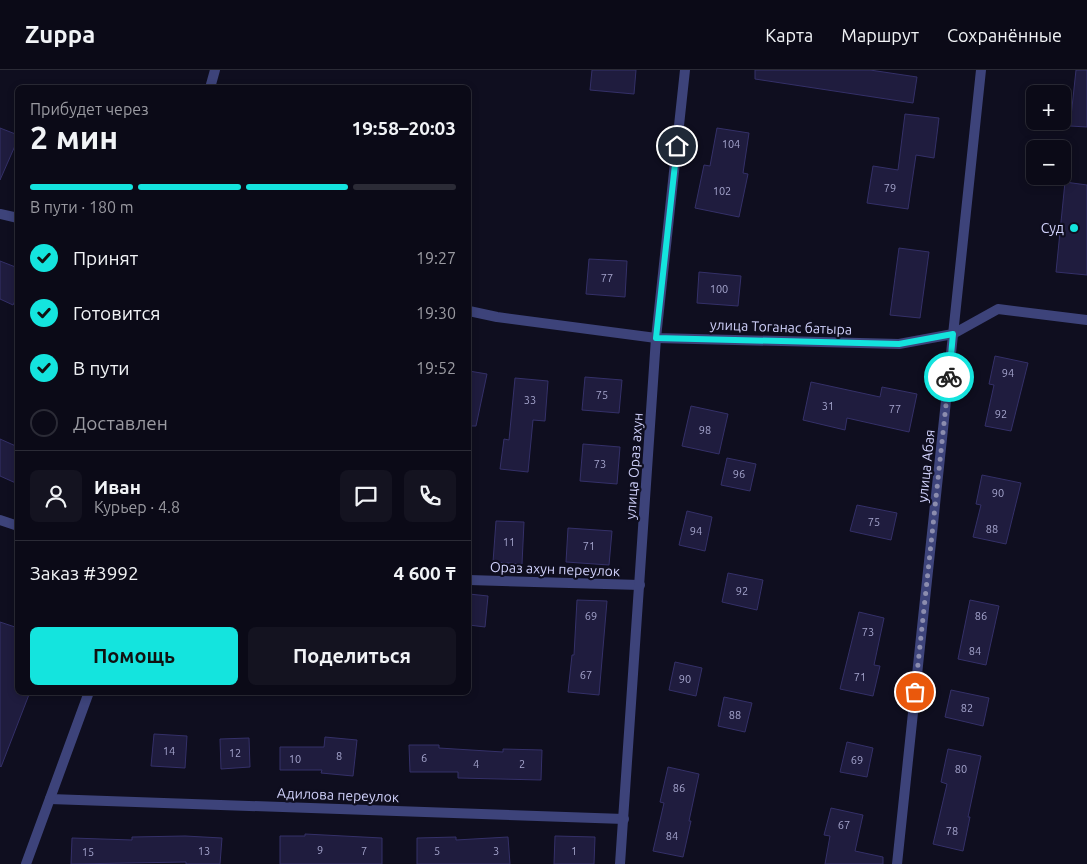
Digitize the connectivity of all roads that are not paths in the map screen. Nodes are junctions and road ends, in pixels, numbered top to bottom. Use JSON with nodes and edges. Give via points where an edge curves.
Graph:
{"nodes":[{"id":1,"x":215,"y":70,"type":"edge"},
{"id":2,"x":686,"y":70,"type":"edge"},
{"id":3,"x":981,"y":70,"type":"edge"},
{"id":4,"x":211,"y":85,"type":"edge"},
{"id":5,"x":0,"y":214,"type":"edge"},
{"id":6,"x":15,"y":217,"type":"edge"},
{"id":7,"x":471,"y":312,"type":"edge"},
{"id":8,"x":1087,"y":320,"type":"edge"},
{"id":9,"x":953,"y":334,"type":"junction"},
{"id":10,"x":656,"y":338,"type":"junction"},
{"id":11,"x":0,"y":520,"type":"edge"},
{"id":12,"x":15,"y":525,"type":"edge"},
{"id":13,"x":471,"y":580,"type":"edge"},
{"id":14,"x":640,"y":585,"type":"junction"},
{"id":15,"x":88,"y":695,"type":"edge"},
{"id":16,"x":50,"y":799,"type":"junction"},
{"id":17,"x":624,"y":819,"type":"junction"},
{"id":18,"x":26,"y":864,"type":"edge"},
{"id":19,"x":620,"y":864,"type":"edge"},
{"id":20,"x":897,"y":864,"type":"edge"}],
"edges":[{"from":1,"to":4,"type":"street"},
{"from":2,"to":10,"type":"street","name":"улица Ораз ахун"},
{"from":3,"to":9,"type":"street","name":"улица Абая"},
{"from":5,"to":6,"type":"street"},
{"from":7,"to":10,"type":"street","name":"улица Тоганас батыра","via":[[497,318]]},
{"from":8,"to":9,"type":"street","name":"улица Тоганас батыра","via":[[998,309]]},
{"from":9,"to":10,"type":"street","name":"улица Тоганас батыра","via":[[899,344]]},
{"from":9,"to":20,"type":"street","name":"улица Абая"},
{"from":10,"to":14,"type":"street","name":"улица Ораз ахун"},
{"from":11,"to":12,"type":"street"},
{"from":13,"to":14,"type":"street","name":"Ораз ахун переулок"},
{"from":14,"to":17,"type":"street","name":"улица Ораз ахун"},
{"from":15,"to":16,"type":"street"},
{"from":16,"to":17,"type":"street","name":"Адилова переулок"},
{"from":16,"to":18,"type":"street"},
{"from":17,"to":19,"type":"street","name":"улица Ораз ахун"}]}
